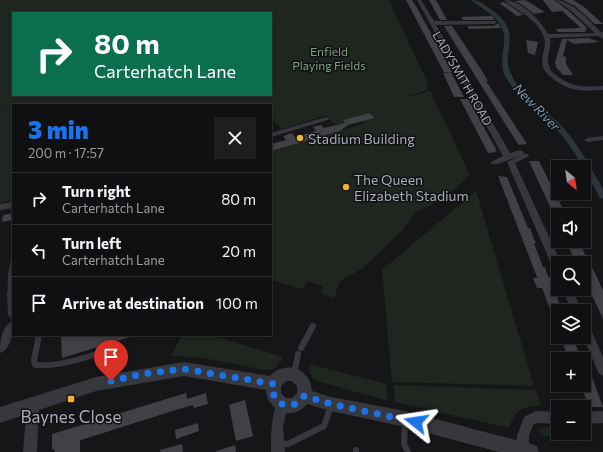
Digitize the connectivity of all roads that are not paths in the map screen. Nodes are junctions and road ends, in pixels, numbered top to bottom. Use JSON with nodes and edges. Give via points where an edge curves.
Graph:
{"nodes":[{"id":1,"x":418,"y":0,"type":"edge"},
{"id":2,"x":506,"y":0,"type":"edge"},
{"id":3,"x":557,"y":0,"type":"edge"},
{"id":4,"x":494,"y":22,"type":"dead end"},
{"id":5,"x":432,"y":23,"type":"junction"},
{"id":6,"x":602,"y":35,"type":"edge"},
{"id":7,"x":547,"y":36,"type":"junction"},
{"id":8,"x":603,"y":88,"type":"edge"},
{"id":9,"x":326,"y":119,"type":"dead end"},
{"id":10,"x":272,"y":135,"type":"edge"},
{"id":11,"x":603,"y":138,"type":"edge"},
{"id":12,"x":588,"y":140,"type":"dead end"},
{"id":13,"x":523,"y":154,"type":"dead end"},
{"id":14,"x":509,"y":159,"type":"junction"},
{"id":15,"x":495,"y":162,"type":"dead end"},
{"id":16,"x":12,"y":205,"type":"edge"},
{"id":17,"x":0,"y":207,"type":"edge"},
{"id":18,"x":553,"y":256,"type":"edge"},
{"id":19,"x":12,"y":266,"type":"edge"},
{"id":20,"x":12,"y":314,"type":"edge"},
{"id":21,"x":313,"y":326,"type":"dead end"},
{"id":22,"x":12,"y":328,"type":"edge"},
{"id":23,"x":39,"y":336,"type":"edge"},
{"id":24,"x":591,"y":342,"type":"edge"},
{"id":25,"x":0,"y":348,"type":"edge"},
{"id":26,"x":301,"y":348,"type":"dead end"},
{"id":27,"x":112,"y":349,"type":"dead end"},
{"id":28,"x":298,"y":354,"type":"dead end"},
{"id":29,"x":603,"y":370,"type":"edge"},
{"id":30,"x":294,"y":374,"type":"junction"},
{"id":31,"x":274,"y":384,"type":"junction"},
{"id":32,"x":304,"y":396,"type":"junction"},
{"id":33,"x":33,"y":403,"type":"junction"},
{"id":34,"x":282,"y":404,"type":"junction"},
{"id":35,"x":331,"y":404,"type":"junction"},
{"id":36,"x":1,"y":414,"type":"edge"},
{"id":37,"x":603,"y":417,"type":"edge"},
{"id":38,"x":405,"y":418,"type":"junction"},
{"id":39,"x":551,"y":418,"type":"edge"},
{"id":40,"x":591,"y":418,"type":"edge"},
{"id":41,"x":277,"y":448,"type":"edge"},
{"id":42,"x":504,"y":449,"type":"edge"},
{"id":43,"x":527,"y":451,"type":"edge"},
{"id":44,"x":30,"y":452,"type":"edge"},
{"id":45,"x":408,"y":452,"type":"edge"}],
"edges":[{"from":1,"to":5,"type":"street","name":"LADYSMITH ROAD"},
{"from":2,"to":7,"type":"street","via":[[535,19]]},
{"from":3,"to":6,"type":"street","via":[[572,8]]},
{"from":4,"to":5,"type":"street"},
{"from":5,"to":14,"type":"street","name":"LADYSMITH ROAD"},
{"from":6,"to":7,"type":"street"},
{"from":7,"to":8,"type":"street","via":[[546,68],[556,80],[577,90]]},
{"from":9,"to":10,"type":"street"},
{"from":11,"to":12,"type":"street"},
{"from":13,"to":14,"type":"street"},
{"from":14,"to":15,"type":"street"},
{"from":14,"to":18,"type":"street","name":"LADYSMITH ROAD"},
{"from":16,"to":17,"type":"street"},
{"from":19,"to":20,"type":"lane"},
{"from":21,"to":26,"type":"lane"},
{"from":22,"to":25,"type":"street"},
{"from":23,"to":27,"type":"lane","via":[[34,360],[36,365],[54,365]]},
{"from":24,"to":29,"type":"street"},
{"from":28,"to":30,"type":"lane"},
{"from":30,"to":31,"type":"street","via":[[281,376]]},
{"from":30,"to":32,"type":"street","via":[[303,381]]},
{"from":31,"to":33,"type":"street","via":[[184,369],[142,374],[96,384]]},
{"from":31,"to":34,"type":"street","via":[[274,398]]},
{"from":32,"to":34,"type":"street","via":[[296,404]]},
{"from":32,"to":35,"type":"street"},
{"from":33,"to":36,"type":"street"},
{"from":33,"to":44,"type":"street"},
{"from":34,"to":41,"type":"street","via":[[277,427]]},
{"from":35,"to":38,"type":"street"},
{"from":35,"to":41,"type":"lane","via":[[324,426]]},
{"from":37,"to":40,"type":"street"},
{"from":38,"to":42,"type":"street"},
{"from":38,"to":45,"type":"lane","via":[[404,444]]},
{"from":39,"to":43,"type":"street","via":[[536,417],[528,421],[523,436]]},
{"from":42,"to":43,"type":"street"}]}
